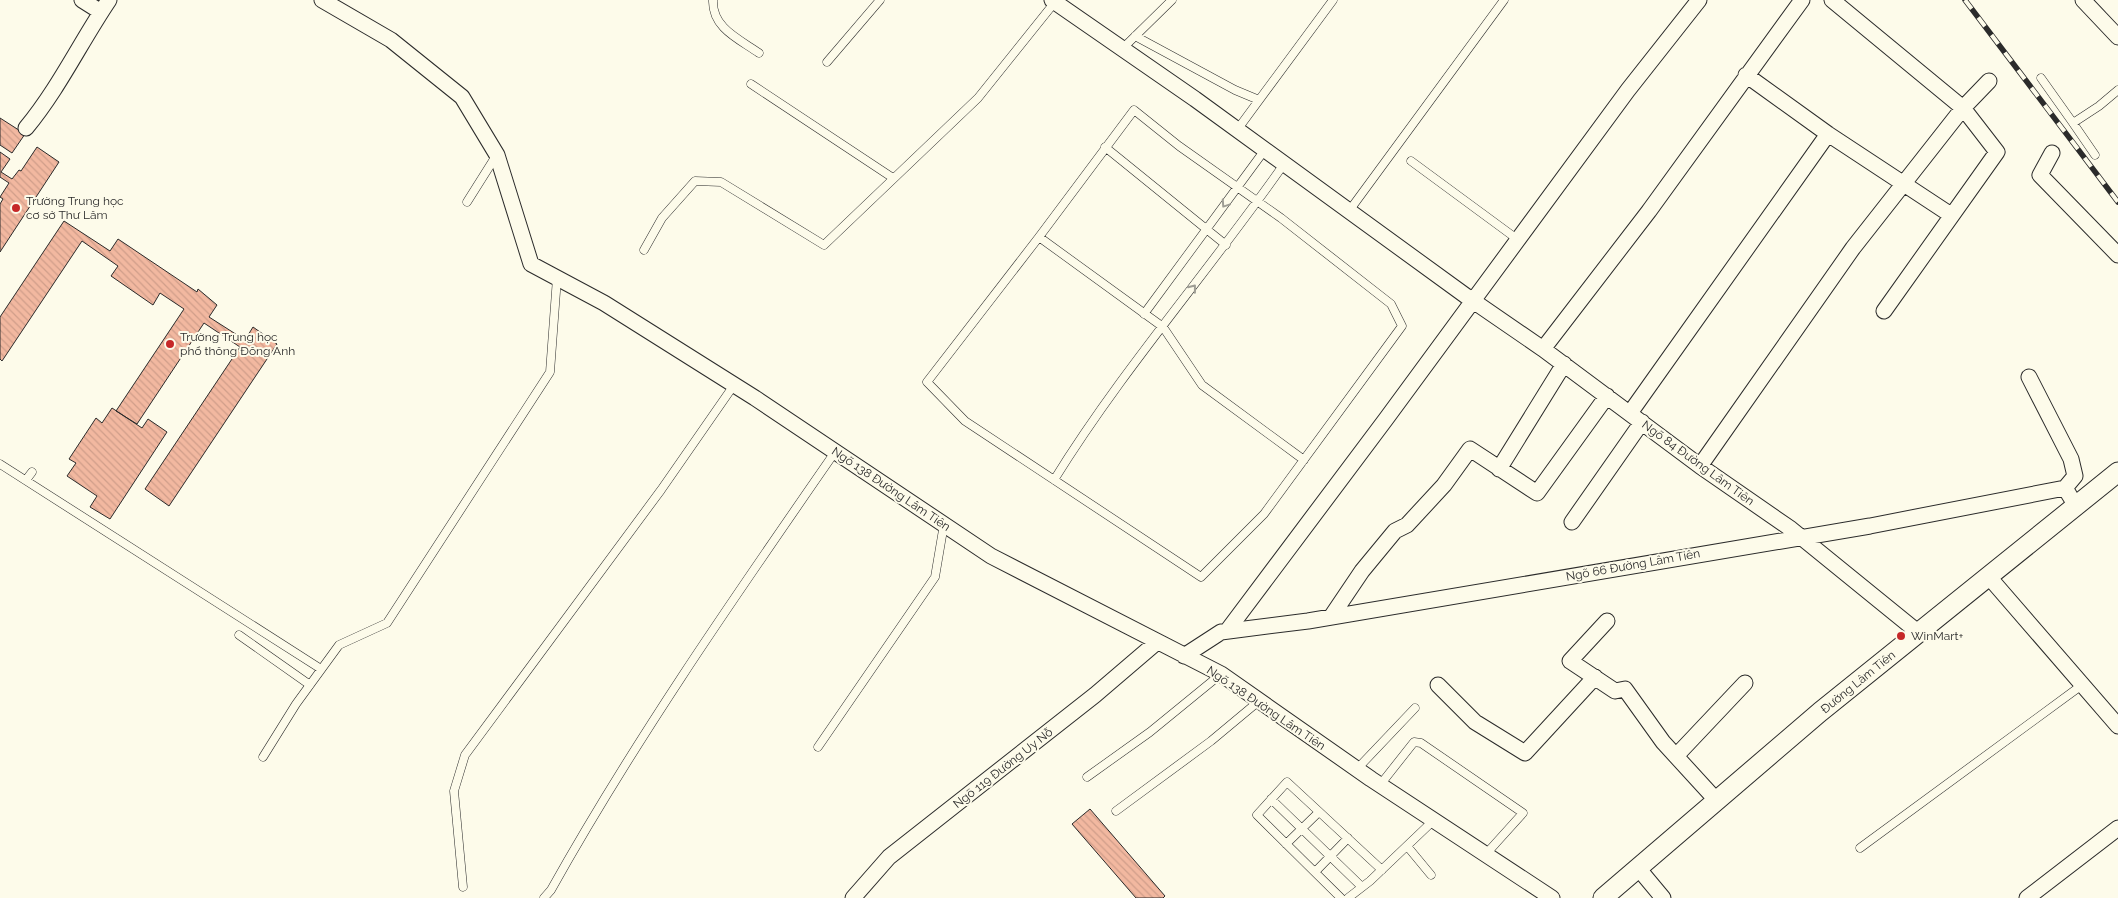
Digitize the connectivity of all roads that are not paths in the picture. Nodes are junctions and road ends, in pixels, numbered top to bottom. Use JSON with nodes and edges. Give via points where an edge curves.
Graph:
{"nodes":[{"id":1,"x":82,"y":0,"type":"edge"},
{"id":2,"x":322,"y":0,"type":"edge"},
{"id":3,"x":713,"y":0,"type":"edge"},
{"id":4,"x":880,"y":0,"type":"edge"},
{"id":5,"x":1332,"y":0,"type":"edge"},
{"id":6,"x":1504,"y":0,"type":"edge"},
{"id":7,"x":1698,"y":0,"type":"edge"},
{"id":8,"x":1802,"y":0,"type":"edge"},
{"id":9,"x":1832,"y":0,"type":"edge"},
{"id":10,"x":2083,"y":0,"type":"edge"},
{"id":11,"x":1053,"y":1,"type":"edge"},
{"id":12,"x":1170,"y":1,"type":"edge"},
{"id":13,"x":105,"y":6,"type":"edge"},
{"id":14,"x":1135,"y":36,"type":"junction"},
{"id":15,"x":2118,"y":37,"type":"edge"},
{"id":16,"x":1122,"y":49,"type":"junction"},
{"id":17,"x":759,"y":53,"type":"dead end"},
{"id":18,"x":827,"y":62,"type":"dead end"},
{"id":19,"x":1746,"y":75,"type":"junction"},
{"id":20,"x":2041,"y":78,"type":"dead end"},
{"id":21,"x":1989,"y":81,"type":"dead end"},
{"id":22,"x":751,"y":84,"type":"dead end"},
{"id":23,"x":2118,"y":90,"type":"edge"},
{"id":24,"x":1259,"y":100,"type":"junction"},
{"id":25,"x":1963,"y":108,"type":"junction"},
{"id":26,"x":2073,"y":123,"type":"junction"},
{"id":27,"x":26,"y":128,"type":"dead end"},
{"id":28,"x":1237,"y":130,"type":"junction"},
{"id":29,"x":1828,"y":134,"type":"junction"},
{"id":30,"x":1105,"y":147,"type":"junction"},
{"id":31,"x":1264,"y":151,"type":"junction"},
{"id":32,"x":2052,"y":153,"type":"dead end"},
{"id":33,"x":497,"y":155,"type":"junction"},
{"id":34,"x":2095,"y":155,"type":"dead end"},
{"id":35,"x":1411,"y":161,"type":"dead end"},
{"id":36,"x":1284,"y":164,"type":"junction"},
{"id":37,"x":893,"y":178,"type":"junction"},
{"id":38,"x":1904,"y":182,"type":"junction"},
{"id":39,"x":1237,"y":187,"type":"junction"},
{"id":40,"x":467,"y":202,"type":"dead end"},
{"id":41,"x":1257,"y":202,"type":"junction"},
{"id":42,"x":1349,"y":211,"type":"junction"},
{"id":43,"x":1951,"y":215,"type":"junction"},
{"id":44,"x":1207,"y":231,"type":"junction"},
{"id":45,"x":1039,"y":237,"type":"junction"},
{"id":46,"x":1517,"y":239,"type":"junction"},
{"id":47,"x":1226,"y":245,"type":"junction"},
{"id":48,"x":644,"y":250,"type":"dead end"},
{"id":49,"x":2118,"y":255,"type":"edge"},
{"id":50,"x":556,"y":278,"type":"junction"},
{"id":51,"x":1472,"y":300,"type":"junction"},
{"id":52,"x":1884,"y":311,"type":"dead end"},
{"id":53,"x":1144,"y":314,"type":"junction"},
{"id":54,"x":1163,"y":327,"type":"junction"},
{"id":55,"x":1543,"y":349,"type":"junction"},
{"id":56,"x":1564,"y":364,"type":"junction"},
{"id":57,"x":2029,"y":377,"type":"dead end"},
{"id":58,"x":734,"y":384,"type":"junction"},
{"id":59,"x":1607,"y":396,"type":"junction"},
{"id":60,"x":1630,"y":413,"type":"junction"},
{"id":61,"x":1642,"y":422,"type":"junction"},
{"id":62,"x":835,"y":452,"type":"junction"},
{"id":63,"x":1304,"y":460,"type":"junction"},
{"id":64,"x":0,"y":464,"type":"edge"},
{"id":65,"x":1700,"y":466,"type":"junction"},
{"id":66,"x":1499,"y":469,"type":"junction"},
{"id":67,"x":32,"y":472,"type":"dead end"},
{"id":68,"x":2118,"y":472,"type":"edge"},
{"id":69,"x":26,"y":480,"type":"junction"},
{"id":70,"x":1054,"y":480,"type":"junction"},
{"id":71,"x":2065,"y":488,"type":"junction"},
{"id":72,"x":2076,"y":506,"type":"junction"},
{"id":73,"x":1572,"y":522,"type":"dead end"},
{"id":74,"x":944,"y":524,"type":"junction"},
{"id":75,"x":1801,"y":537,"type":"junction"},
{"id":76,"x":1989,"y":577,"type":"junction"},
{"id":77,"x":1331,"y":617,"type":"junction"},
{"id":78,"x":1607,"y":621,"type":"dead end"},
{"id":79,"x":1227,"y":631,"type":"junction"},
{"id":80,"x":1919,"y":632,"type":"junction"},
{"id":81,"x":239,"y":635,"type":"dead end"},
{"id":82,"x":1157,"y":642,"type":"junction"},
{"id":83,"x":1184,"y":656,"type":"junction"},
{"id":84,"x":321,"y":669,"type":"junction"},
{"id":85,"x":1221,"y":674,"type":"junction"},
{"id":86,"x":1595,"y":677,"type":"junction"},
{"id":87,"x":1745,"y":683,"type":"dead end"},
{"id":88,"x":310,"y":685,"type":"junction"},
{"id":89,"x":1438,"y":685,"type":"dead end"},
{"id":90,"x":2082,"y":685,"type":"junction"},
{"id":91,"x":1259,"y":701,"type":"junction"},
{"id":92,"x":1415,"y":708,"type":"dead end"},
{"id":93,"x":2118,"y":726,"type":"edge"},
{"id":94,"x":818,"y":746,"type":"dead end"},
{"id":95,"x":1676,"y":756,"type":"junction"},
{"id":96,"x":262,"y":757,"type":"dead end"},
{"id":97,"x":1357,"y":769,"type":"junction"},
{"id":98,"x":1088,"y":777,"type":"dead end"},
{"id":99,"x":1380,"y":785,"type":"junction"},
{"id":100,"x":1271,"y":799,"type":"junction"},
{"id":101,"x":1717,"y":800,"type":"junction"},
{"id":102,"x":1116,"y":811,"type":"dead end"},
{"id":103,"x":1318,"y":812,"type":"junction"},
{"id":104,"x":1434,"y":820,"type":"junction"},
{"id":105,"x":1302,"y":828,"type":"junction"},
{"id":106,"x":2118,"y":828,"type":"edge"},
{"id":107,"x":1348,"y":838,"type":"junction"},
{"id":108,"x":1286,"y":844,"type":"junction"},
{"id":109,"x":1407,"y":846,"type":"junction"},
{"id":110,"x":1860,"y":848,"type":"dead end"},
{"id":111,"x":1486,"y":854,"type":"junction"},
{"id":112,"x":1332,"y":856,"type":"junction"},
{"id":113,"x":1638,"y":868,"type":"junction"},
{"id":114,"x":1382,"y":870,"type":"junction"},
{"id":115,"x":1315,"y":872,"type":"junction"},
{"id":116,"x":1430,"y":875,"type":"dead end"},
{"id":117,"x":463,"y":887,"type":"dead end"},
{"id":118,"x":1362,"y":887,"type":"junction"},
{"id":119,"x":544,"y":898,"type":"edge"},
{"id":120,"x":853,"y":898,"type":"edge"},
{"id":121,"x":1341,"y":898,"type":"edge"},
{"id":122,"x":1348,"y":898,"type":"edge"},
{"id":123,"x":1552,"y":898,"type":"edge"},
{"id":124,"x":1603,"y":898,"type":"edge"},
{"id":125,"x":1663,"y":898,"type":"edge"},
{"id":126,"x":2027,"y":898,"type":"edge"}],
"edges":[{"from":1,"to":13,"type":"street"},
{"from":2,"to":33,"type":"street","name":"Ngõ 138 Đường Lâm Tiên","via":[[391,40],[462,97]]},
{"from":3,"to":17,"type":"lane","via":[[713,10],[720,25]]},
{"from":4,"to":18,"type":"lane"},
{"from":5,"to":24,"type":"lane"},
{"from":6,"to":42,"type":"lane"},
{"from":7,"to":46,"type":"street"},
{"from":8,"to":19,"type":"street"},
{"from":9,"to":25,"type":"street"},
{"from":10,"to":15,"type":"street"},
{"from":11,"to":16,"type":"street","name":"Ngõ 84 Đường Lâm Tiên"},
{"from":11,"to":37,"type":"lane","via":[[978,98]]},
{"from":12,"to":14,"type":"lane"},
{"from":13,"to":27,"type":"street","via":[[62,80]]},
{"from":14,"to":16,"type":"lane"},
{"from":14,"to":24,"type":"lane"},
{"from":16,"to":28,"type":"street","name":"Ngõ 84 Đường Lâm Tiên"},
{"from":19,"to":29,"type":"street"},
{"from":19,"to":55,"type":"street","via":[[1649,212]]},
{"from":20,"to":26,"type":"lane"},
{"from":21,"to":25,"type":"street"},
{"from":22,"to":37,"type":"lane"},
{"from":23,"to":26,"type":"lane"},
{"from":24,"to":28,"type":"lane"},
{"from":25,"to":38,"type":"street"},
{"from":25,"to":43,"type":"street","via":[[1997,152]]},
{"from":26,"to":34,"type":"lane"},
{"from":28,"to":31,"type":"street","name":"Ngõ 84 Đường Lâm Tiên"},
{"from":29,"to":38,"type":"street"},
{"from":29,"to":60,"type":"street"},
{"from":30,"to":39,"type":"lane","via":[[1134,110]]},
{"from":30,"to":44,"type":"lane"},
{"from":30,"to":45,"type":"lane"},
{"from":31,"to":36,"type":"street","name":"Ngõ 84 Đường Lâm Tiên"},
{"from":31,"to":39,"type":"lane"},
{"from":32,"to":49,"type":"street","via":[[2040,175]]},
{"from":33,"to":40,"type":"lane"},
{"from":33,"to":50,"type":"street","name":"Ngõ 138 Đường Lâm Tiên","via":[[531,264]]},
{"from":35,"to":46,"type":"lane"},
{"from":36,"to":41,"type":"lane"},
{"from":36,"to":42,"type":"street","name":"Ngõ 84 Đường Lâm Tiên"},
{"from":37,"to":48,"type":"lane","via":[[824,245],[721,182],[695,180],[662,218]]},
{"from":38,"to":43,"type":"street"},
{"from":38,"to":65,"type":"street","via":[[1853,248]]},
{"from":39,"to":41,"type":"lane"},
{"from":39,"to":44,"type":"lane","one_way":true},
{"from":41,"to":47,"type":"lane"},
{"from":41,"to":63,"type":"lane","via":[[1391,304],[1402,326]]},
{"from":42,"to":51,"type":"street","name":"Ngõ 84 Đường Lâm Tiên"},
{"from":43,"to":52,"type":"street"},
{"from":44,"to":47,"type":"lane"},
{"from":44,"to":53,"type":"lane"},
{"from":45,"to":53,"type":"lane"},
{"from":45,"to":70,"type":"lane","via":[[927,382],[965,422]]},
{"from":46,"to":51,"type":"street"},
{"from":54,"to":47,"type":"lane","one_way":true},
{"from":50,"to":58,"type":"street","name":"Ngõ 138 Đường Lâm Tiên","via":[[604,303]]},
{"from":50,"to":84,"type":"lane","via":[[550,372],[387,623],[339,644]]},
{"from":51,"to":55,"type":"street","name":"Ngõ 84 Đường Lâm Tiên"},
{"from":51,"to":79,"type":"street"},
{"from":53,"to":54,"type":"lane"},
{"from":54,"to":63,"type":"lane","via":[[1202,386]]},
{"from":54,"to":70,"type":"lane","via":[[1088,425]]},
{"from":55,"to":56,"type":"street","name":"Ngõ 84 Đường Lâm Tiên"},
{"from":56,"to":59,"type":"street","name":"Ngõ 84 Đường Lâm Tiên"},
{"from":56,"to":66,"type":"street"},
{"from":57,"to":71,"type":"street","via":[[2071,458],[2075,476]]},
{"from":58,"to":62,"type":"street","name":"Ngõ 138 Đường Lâm Tiên"},
{"from":58,"to":117,"type":"lane","via":[[661,490],[465,756],[454,791]]},
{"from":59,"to":60,"type":"street","name":"Ngõ 84 Đường Lâm Tiên"},
{"from":59,"to":66,"type":"street","via":[[1537,493]]},
{"from":60,"to":61,"type":"street","name":"Ngõ 84 Đường Lâm Tiên"},
{"from":61,"to":65,"type":"street","name":"Ngõ 84 Đường Lâm Tiên"},
{"from":61,"to":73,"type":"street"},
{"from":62,"to":74,"type":"street","name":"Ngõ 138 Đường Lâm Tiên"},
{"from":62,"to":119,"type":"lane","via":[[672,689]]},
{"from":63,"to":70,"type":"lane","via":[[1264,514],[1200,577]]},
{"from":64,"to":69,"type":"lane"},
{"from":65,"to":75,"type":"street","name":"Ngõ 84 Đường Lâm Tiên"},
{"from":66,"to":77,"type":"street","via":[[1470,449],[1444,485],[1407,526],[1395,531]]},
{"from":67,"to":69,"type":"lane"},
{"from":68,"to":72,"type":"street","name":"Đường Lâm Tiên"},
{"from":69,"to":84,"type":"lane"},
{"from":71,"to":72,"type":"street"},
{"from":71,"to":75,"type":"street","name":"Ngõ 66 Đường Lâm Tiên"},
{"from":72,"to":76,"type":"street","name":"Đường Lâm Tiên"},
{"from":74,"to":82,"type":"street","name":"Ngõ 138 Đường Lâm Tiên","via":[[991,556]]},
{"from":74,"to":94,"type":"lane","via":[[935,577]]},
{"from":75,"to":77,"type":"street","name":"Ngõ 66 Đường Lâm Tiên"},
{"from":75,"to":80,"type":"street","name":"Ngõ 84 Đường Lâm Tiên"},
{"from":76,"to":80,"type":"street","name":"Đường Lâm Tiên"},
{"from":76,"to":90,"type":"street"},
{"from":77,"to":79,"type":"street","name":"Ngõ 66 Đường Lâm Tiên"},
{"from":78,"to":86,"type":"street","via":[[1570,661]]},
{"from":79,"to":83,"type":"street","name":"Ngõ 66 Đường Lâm Tiên"},
{"from":80,"to":101,"type":"street","name":"Đường Lâm Tiên"},
{"from":81,"to":88,"type":"lane"},
{"from":82,"to":83,"type":"street","name":"Ngõ 138 Đường Lâm Tiên"},
{"from":82,"to":120,"type":"street","name":"Ngõ 119 Đường Uy Nỗ","via":[[1095,695],[889,857]]},
{"from":83,"to":85,"type":"street","name":"Ngõ 138 Đường Lâm Tiên"},
{"from":84,"to":88,"type":"lane"},
{"from":85,"to":91,"type":"street","name":"Ngõ 138 Đường Lâm Tiên"},
{"from":85,"to":98,"type":"lane"},
{"from":86,"to":89,"type":"street","via":[[1525,753],[1475,722]]},
{"from":86,"to":95,"type":"street","via":[[1615,691],[1625,690]]},
{"from":87,"to":95,"type":"street"},
{"from":88,"to":96,"type":"lane"},
{"from":90,"to":93,"type":"street"},
{"from":90,"to":110,"type":"lane"},
{"from":91,"to":97,"type":"street","name":"Ngõ 138 Đường Lâm Tiên"},
{"from":91,"to":102,"type":"lane"},
{"from":92,"to":97,"type":"lane"},
{"from":95,"to":101,"type":"street"},
{"from":97,"to":99,"type":"street","name":"Ngõ 138 Đường Lâm Tiên"},
{"from":99,"to":104,"type":"street","name":"Ngõ 138 Đường Lâm Tiên"},
{"from":99,"to":111,"type":"lane","via":[[1414,742],[1422,743],[1523,813]]},
{"from":100,"to":103,"type":"lane","via":[[1287,782]]},
{"from":100,"to":105,"type":"lane"},
{"from":100,"to":108,"type":"lane","via":[[1257,816]]},
{"from":101,"to":113,"type":"street","name":"Đường Lâm Tiên"},
{"from":103,"to":105,"type":"lane"},
{"from":103,"to":107,"type":"lane"},
{"from":104,"to":109,"type":"lane"},
{"from":104,"to":111,"type":"street","name":"Ngõ 138 Đường Lâm Tiên"},
{"from":105,"to":108,"type":"lane"},
{"from":105,"to":112,"type":"lane"},
{"from":106,"to":126,"type":"street"},
{"from":107,"to":112,"type":"lane"},
{"from":107,"to":114,"type":"lane"},
{"from":108,"to":115,"type":"lane"},
{"from":109,"to":114,"type":"lane"},
{"from":109,"to":116,"type":"lane"},
{"from":111,"to":123,"type":"street","name":"Ngõ 138 Đường Lâm Tiên"},
{"from":112,"to":115,"type":"lane"},
{"from":112,"to":118,"type":"lane"},
{"from":113,"to":124,"type":"street","name":"Đường Lâm Tiên"},
{"from":113,"to":125,"type":"street"},
{"from":114,"to":118,"type":"lane"},
{"from":115,"to":121,"type":"lane"},
{"from":118,"to":122,"type":"lane"}]}
